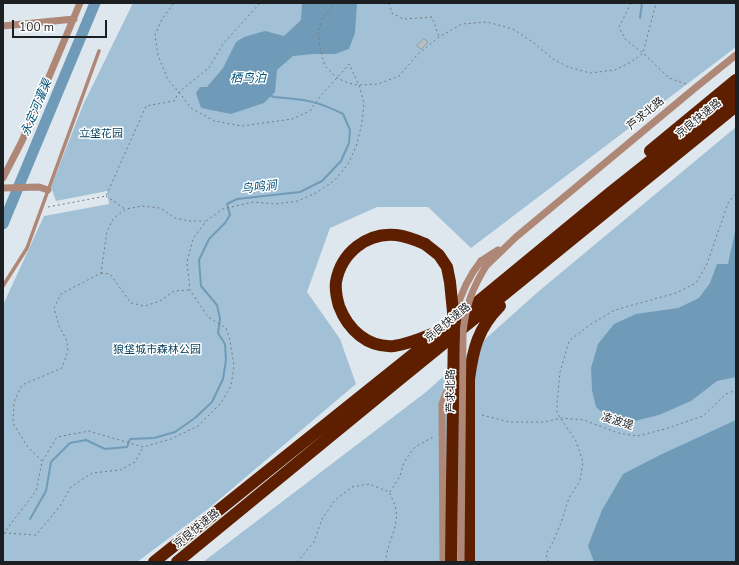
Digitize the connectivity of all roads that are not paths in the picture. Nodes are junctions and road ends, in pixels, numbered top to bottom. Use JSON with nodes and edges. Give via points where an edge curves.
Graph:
{"nodes":[{"id":1,"x":80,"y":3,"type":"edge"},
{"id":2,"x":74,"y":19,"type":"junction"},
{"id":3,"x":3,"y":26,"type":"edge"},
{"id":4,"x":99,"y":51,"type":"dead end"},
{"id":5,"x":736,"y":55,"type":"edge"},
{"id":6,"x":736,"y":80,"type":"edge"},
{"id":7,"x":736,"y":93,"type":"edge"},
{"id":8,"x":736,"y":106,"type":"edge"},
{"id":9,"x":3,"y":178,"type":"edge"},
{"id":10,"x":3,"y":188,"type":"edge"},
{"id":11,"x":48,"y":190,"type":"junction"},
{"id":12,"x":610,"y":193,"type":"junction"},
{"id":13,"x":484,"y":263,"type":"junction"},
{"id":14,"x":523,"y":280,"type":"junction"},
{"id":15,"x":3,"y":286,"type":"edge"},
{"id":16,"x":450,"y":325,"type":"junction"},
{"id":17,"x":397,"y":374,"type":"junction"},
{"id":18,"x":469,"y":408,"type":"junction"},
{"id":19,"x":154,"y":562,"type":"edge"},
{"id":20,"x":177,"y":562,"type":"edge"},
{"id":21,"x":443,"y":562,"type":"edge"},
{"id":22,"x":451,"y":562,"type":"edge"},
{"id":23,"x":461,"y":562,"type":"edge"},
{"id":24,"x":469,"y":562,"type":"edge"}],
"edges":[{"from":1,"to":2,"type":"street"},
{"from":2,"to":3,"type":"street"},
{"from":2,"to":9,"type":"street","via":[[22,141]]},
{"from":4,"to":11,"type":"lane"},
{"from":5,"to":13,"type":"street","name":"芦求北路"},
{"from":6,"to":12,"type":"highway","via":[[643,157]]},
{"from":7,"to":12,"type":"highway"},
{"from":8,"to":14,"type":"highway","name":"京良快速路"},
{"from":10,"to":11,"type":"street"},
{"from":11,"to":15,"type":"lane","via":[[27,248]]},
{"from":12,"to":16,"type":"highway","name":"京良快速路"},
{"from":13,"to":16,"type":"street","name":"芦求北路","bridge":true,"via":[[473,271],[460,295]]},
{"from":13,"to":23,"type":"street","name":"芦求北路","bridge":true,"via":[[468,304],[463,332]]},
{"from":14,"to":17,"type":"highway","name":"京良快速路"},
{"from":14,"to":18,"type":"highway","via":[[482,327],[472,358]]},
{"from":16,"to":16,"type":"highway","bridge":true,"via":[[450,282],[447,267],[439,255],[425,244],[398,235],[374,236],[349,254],[340,268],[336,284],[337,299],[349,325],[365,339],[393,346],[408,343]]},
{"from":16,"to":17,"type":"highway","name":"京良快速路"},
{"from":16,"to":22,"type":"highway","bridge":true},
{"from":17,"to":19,"type":"highway","name":"京良快速路"},
{"from":17,"to":20,"type":"highway","name":"京良快速路"},
{"from":18,"to":21,"type":"street","via":[[464,394],[458,390],[451,390],[443,397]]},
{"from":18,"to":24,"type":"highway"}]}
